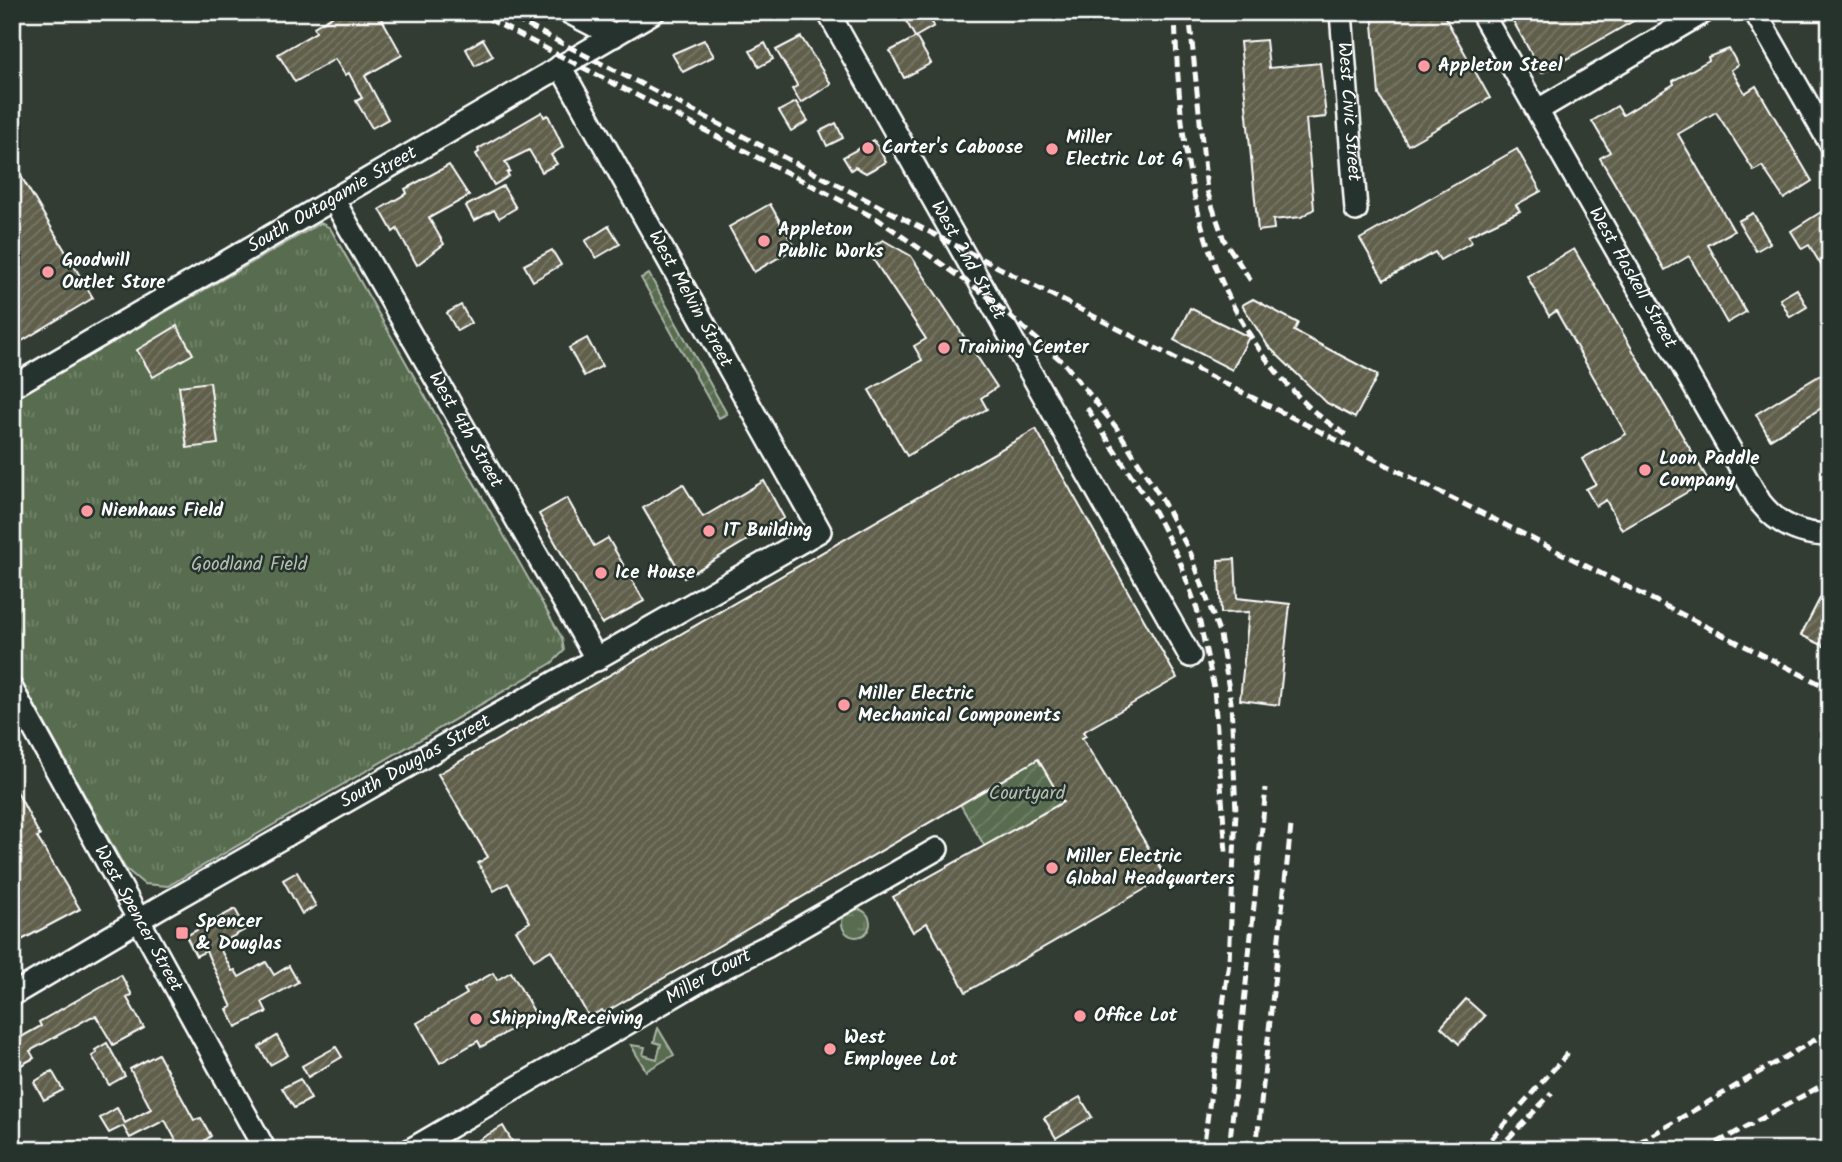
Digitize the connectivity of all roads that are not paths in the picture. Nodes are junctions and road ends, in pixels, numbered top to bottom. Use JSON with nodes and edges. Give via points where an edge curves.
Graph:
{"nodes":[{"id":1,"x":568,"y":12,"type":"edge"},
{"id":2,"x":654,"y":12,"type":"edge"},
{"id":3,"x":828,"y":12,"type":"edge"},
{"id":4,"x":1341,"y":12,"type":"edge"},
{"id":5,"x":1481,"y":12,"type":"edge"},
{"id":6,"x":1704,"y":12,"type":"edge"},
{"id":7,"x":1755,"y":12,"type":"edge"},
{"id":8,"x":614,"y":36,"type":"junction"},
{"id":9,"x":560,"y":66,"type":"junction"},
{"id":10,"x":1538,"y":110,"type":"junction"},
{"id":11,"x":1830,"y":143,"type":"edge"},
{"id":12,"x":333,"y":199,"type":"junction"},
{"id":13,"x":1356,"y":210,"type":"dead end"},
{"id":14,"x":12,"y":387,"type":"edge"},
{"id":15,"x":820,"y":531,"type":"joint"},
{"id":16,"x":1830,"y":535,"type":"edge"},
{"id":17,"x":1190,"y":656,"type":"dead end"},
{"id":18,"x":597,"y":660,"type":"junction"},
{"id":19,"x":12,"y":689,"type":"edge"},
{"id":20,"x":937,"y":849,"type":"dead end"},
{"id":21,"x":139,"y":919,"type":"junction"},
{"id":22,"x":12,"y":995,"type":"edge"},
{"id":23,"x":265,"y":1150,"type":"edge"},
{"id":24,"x":410,"y":1150,"type":"edge"}],
"edges":[{"from":1,"to":8,"type":"street"},
{"from":2,"to":8,"type":"street","name":"South Outagamie Street"},
{"from":3,"to":17,"type":"street","name":"West 2nd Street"},
{"from":4,"to":13,"type":"street","name":"West Civic Street"},
{"from":5,"to":10,"type":"street","name":"West Haskell Street"},
{"from":6,"to":10,"type":"street"},
{"from":7,"to":11,"type":"street"},
{"from":8,"to":9,"type":"street","name":"South Outagamie Street"},
{"from":9,"to":12,"type":"street","name":"South Outagamie Street"},
{"from":9,"to":15,"type":"street","name":"West Melvin Street"},
{"from":10,"to":16,"type":"street","name":"West Haskell Street","via":[[1760,502],[1778,521],[1798,531]]},
{"from":12,"to":14,"type":"street","name":"South Outagamie Street"},
{"from":12,"to":18,"type":"street","name":"West 4th Street"},
{"from":15,"to":18,"type":"street","name":"South Douglas Street"},
{"from":18,"to":21,"type":"street","name":"South Douglas Street"},
{"from":19,"to":21,"type":"street","name":"West Spencer Street"},
{"from":20,"to":24,"type":"street","name":"Miller Court"},
{"from":21,"to":22,"type":"street","name":"South Douglas Street"},
{"from":21,"to":23,"type":"street","name":"West Spencer Street"}]}
